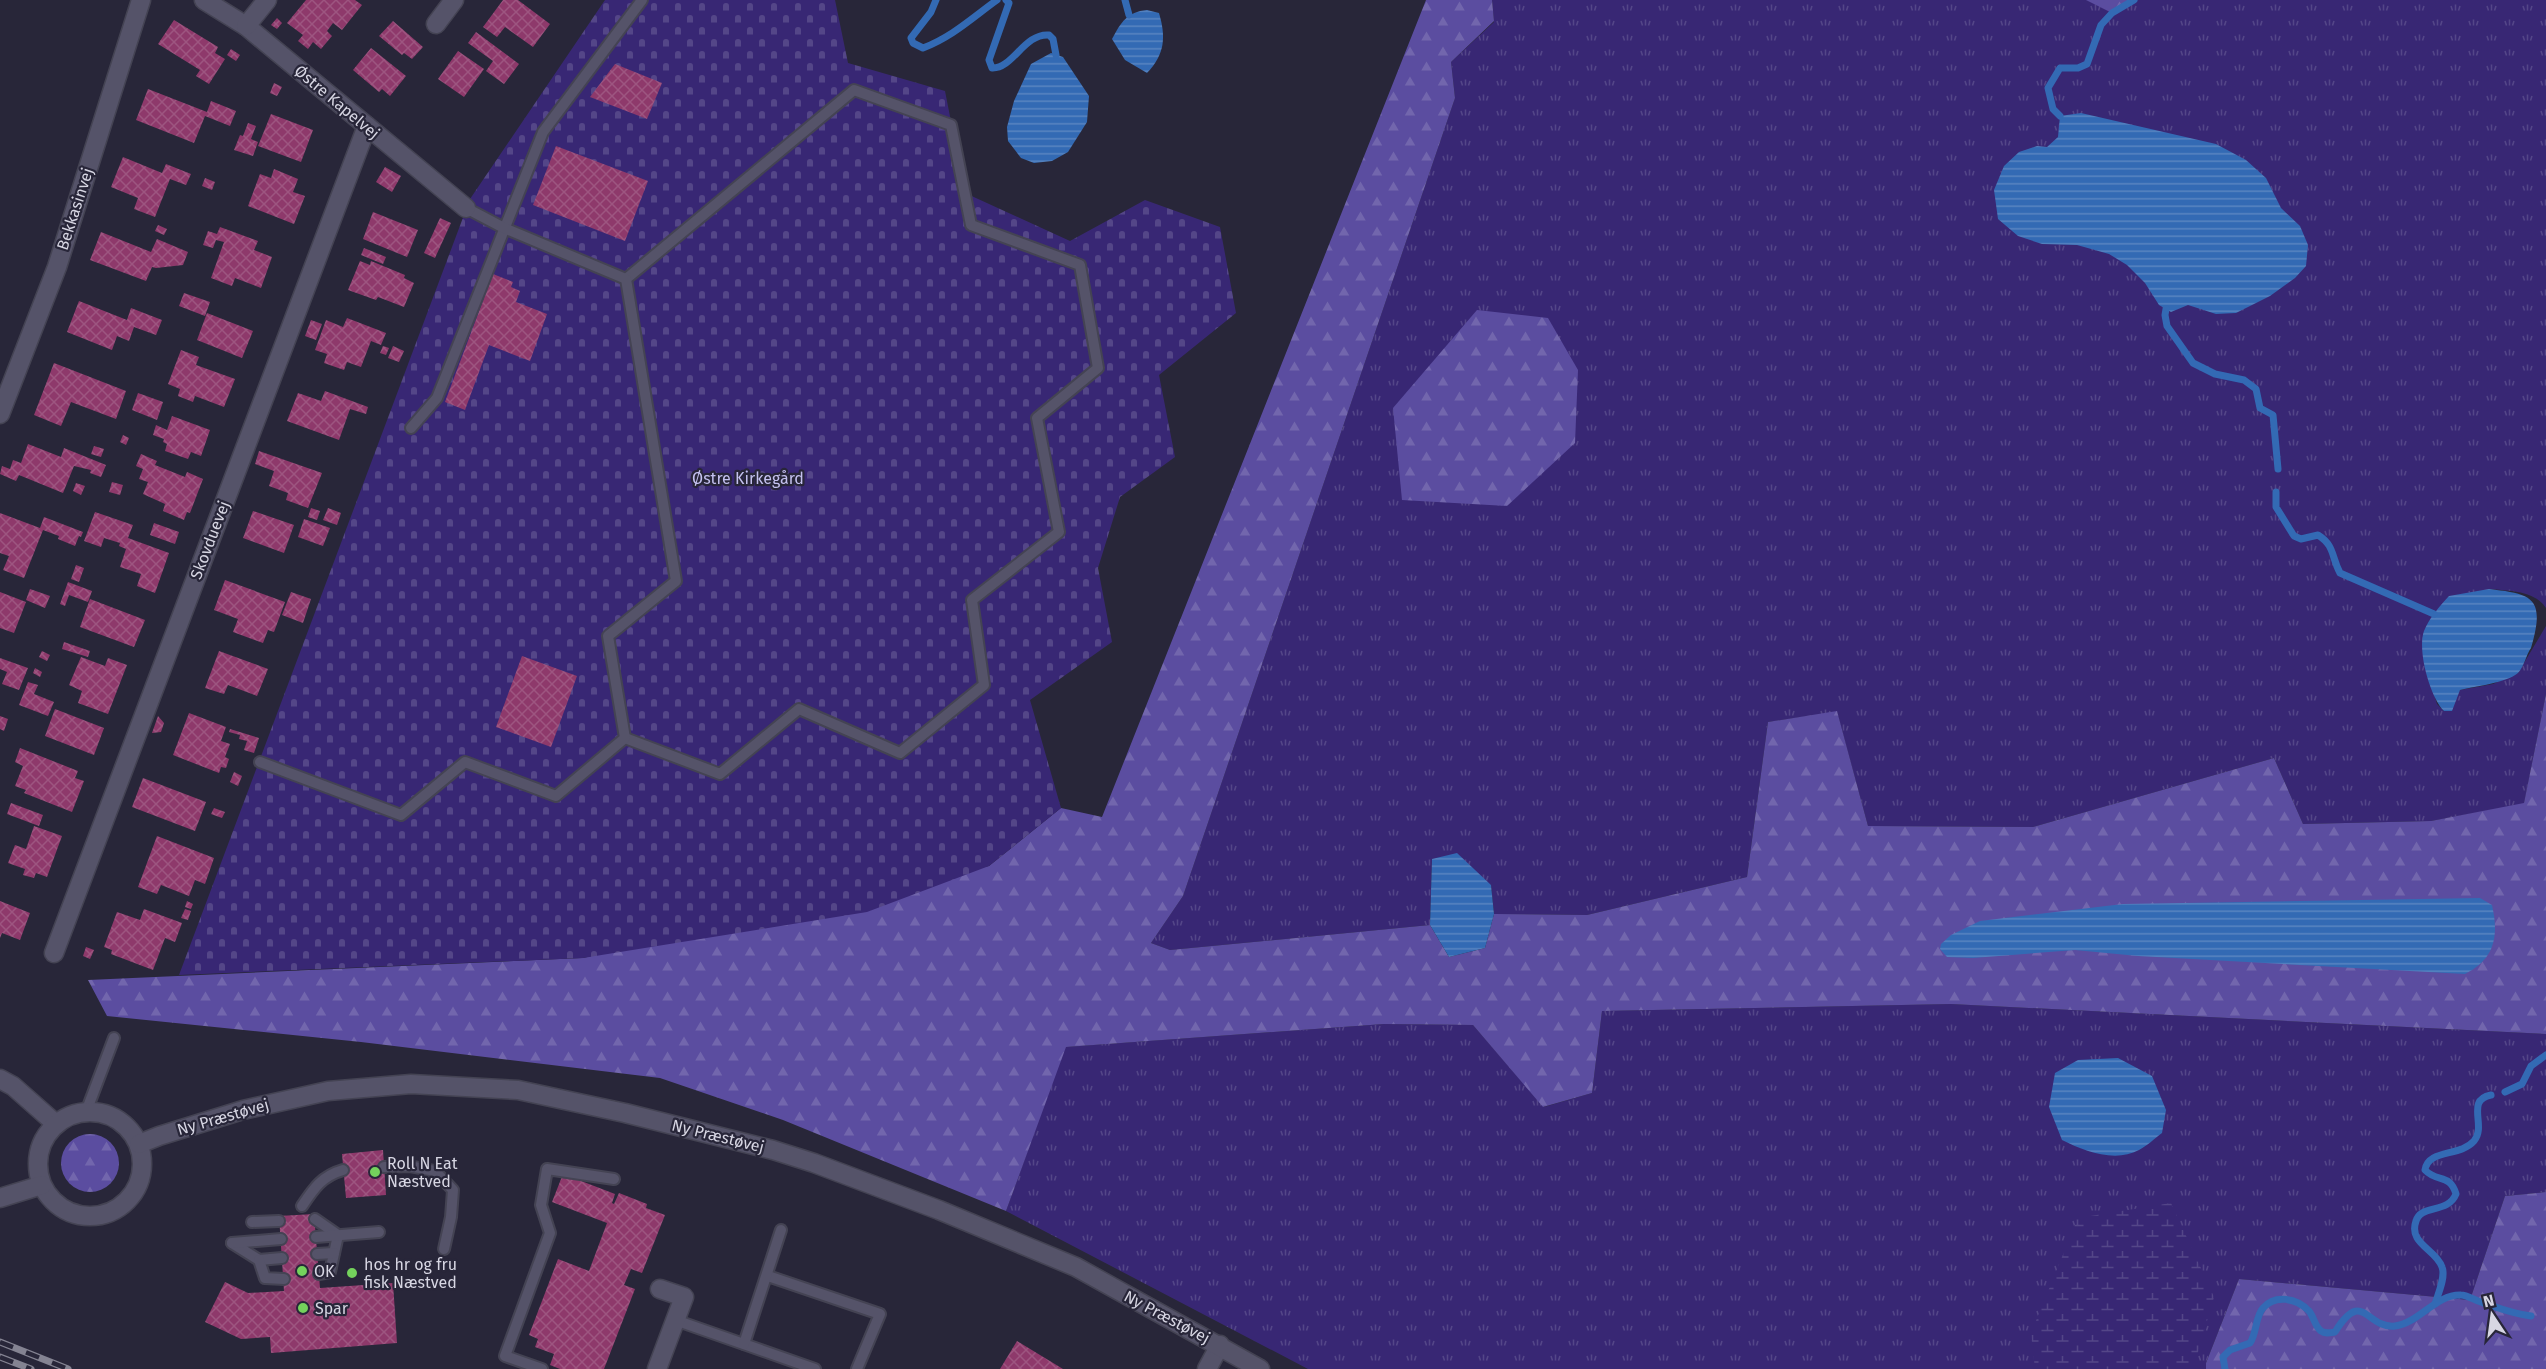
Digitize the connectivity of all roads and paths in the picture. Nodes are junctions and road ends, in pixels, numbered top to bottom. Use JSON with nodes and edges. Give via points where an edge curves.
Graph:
{"nodes":[{"id":1,"x":141,"y":0,"type":"edge"},
{"id":2,"x":204,"y":0,"type":"edge"},
{"id":3,"x":267,"y":0,"type":"edge"},
{"id":4,"x":454,"y":0,"type":"edge"},
{"id":5,"x":642,"y":0,"type":"edge"},
{"id":6,"x":436,"y":24,"type":"dead end"},
{"id":7,"x":246,"y":26,"type":"junction"},
{"id":8,"x":367,"y":126,"type":"junction"},
{"id":9,"x":465,"y":208,"type":"joint"},
{"id":10,"x":504,"y":228,"type":"junction"},
{"id":11,"x":626,"y":279,"type":"junction"},
{"id":12,"x":0,"y":414,"type":"edge"},
{"id":13,"x":411,"y":428,"type":"dead end"},
{"id":14,"x":625,"y":738,"type":"junction"},
{"id":15,"x":260,"y":762,"type":"dead end"},
{"id":16,"x":54,"y":953,"type":"dead end"},
{"id":17,"x":114,"y":1038,"type":"dead end"},
{"id":18,"x":0,"y":1079,"type":"edge"},
{"id":19,"x":86,"y":1112,"type":"junction"},
{"id":20,"x":56,"y":1124,"type":"junction"},
{"id":21,"x":139,"y":1144,"type":"junction"},
{"id":22,"x":384,"y":1167,"type":"dead end"},
{"id":23,"x":344,"y":1170,"type":"dead end"},
{"id":24,"x":614,"y":1179,"type":"dead end"},
{"id":25,"x":42,"y":1185,"type":"junction"},
{"id":26,"x":0,"y":1198,"type":"edge"},
{"id":27,"x":302,"y":1206,"type":"dead end"},
{"id":28,"x":315,"y":1219,"type":"dead end"},
{"id":29,"x":279,"y":1221,"type":"dead end"},
{"id":30,"x":252,"y":1222,"type":"dead end"},
{"id":31,"x":781,"y":1230,"type":"dead end"},
{"id":32,"x":379,"y":1232,"type":"dead end"},
{"id":33,"x":338,"y":1235,"type":"junction"},
{"id":34,"x":316,"y":1237,"type":"dead end"},
{"id":35,"x":281,"y":1239,"type":"dead end"},
{"id":36,"x":444,"y":1249,"type":"dead end"},
{"id":37,"x":334,"y":1253,"type":"junction"},
{"id":38,"x":317,"y":1254,"type":"dead end"},
{"id":39,"x":282,"y":1258,"type":"dead end"},
{"id":40,"x":258,"y":1260,"type":"junction"},
{"id":41,"x":319,"y":1274,"type":"dead end"},
{"id":42,"x":768,"y":1276,"type":"junction"},
{"id":43,"x":284,"y":1279,"type":"dead end"},
{"id":44,"x":660,"y":1289,"type":"dead end"},
{"id":45,"x":675,"y":1320,"type":"junction"},
{"id":46,"x":744,"y":1344,"type":"junction"},
{"id":47,"x":1220,"y":1345,"type":"junction"},
{"id":48,"x":542,"y":1369,"type":"edge"},
{"id":49,"x":657,"y":1369,"type":"edge"},
{"id":50,"x":815,"y":1369,"type":"edge"},
{"id":51,"x":857,"y":1369,"type":"edge"},
{"id":52,"x":1207,"y":1369,"type":"edge"},
{"id":53,"x":1260,"y":1369,"type":"edge"}],
"edges":[{"from":1,"to":12,"type":"street","name":"Bekkasinvej","via":[[57,267]]},
{"from":2,"to":7,"type":"street","name":"Østre Kapelvej"},
{"from":3,"to":7,"type":"street"},
{"from":4,"to":6,"type":"street"},
{"from":5,"to":10,"type":"lane","via":[[543,132]]},
{"from":7,"to":8,"type":"street","name":"Østre Kapelvej"},
{"from":8,"to":9,"type":"street","name":"Østre Kapelvej"},
{"from":8,"to":16,"type":"street","name":"Skovduevej"},
{"from":9,"to":10,"type":"lane"},
{"from":10,"to":11,"type":"lane"},
{"from":10,"to":13,"type":"lane","via":[[437,399]]},
{"from":11,"to":14,"type":"lane","via":[[676,581],[608,636]]},
{"from":11,"to":14,"type":"lane","via":[[854,90],[951,125],[971,225],[1080,265],[1098,368],[1037,418],[1059,532],[972,600],[984,685],[900,753],[799,709],[720,774]]},
{"from":14,"to":15,"type":"lane","via":[[556,796],[465,762],[401,815]]},
{"from":17,"to":19,"type":"lane"},
{"from":18,"to":20,"type":"street"},
{"from":19,"to":20,"type":"street"},
{"from":19,"to":21,"type":"street","via":[[118,1119]]},
{"from":20,"to":25,"type":"street","via":[[39,1152]]},
{"from":21,"to":25,"type":"street","via":[[143,1160],[139,1183],[126,1203],[112,1212],[80,1216],[64,1210]]},
{"from":21,"to":47,"type":"street","name":"Ny Præstøvej","via":[[243,1110],[327,1091],[411,1084],[519,1090],[626,1113],[814,1163],[1076,1267]]},
{"from":22,"to":36,"type":"lane","via":[[435,1171],[453,1190]]},
{"from":23,"to":27,"type":"lane","via":[[318,1182]]},
{"from":24,"to":48,"type":"lane","via":[[547,1168],[541,1206],[550,1233],[505,1356]]},
{"from":25,"to":26,"type":"street"},
{"from":28,"to":33,"type":"lane"},
{"from":29,"to":30,"type":"lane"},
{"from":31,"to":42,"type":"lane"},
{"from":32,"to":33,"type":"lane"},
{"from":33,"to":34,"type":"lane"},
{"from":33,"to":37,"type":"lane"},
{"from":35,"to":40,"type":"lane","via":[[232,1243]]},
{"from":37,"to":38,"type":"lane"},
{"from":37,"to":41,"type":"lane","via":[[330,1272]]},
{"from":39,"to":40,"type":"lane"},
{"from":40,"to":43,"type":"lane","via":[[265,1278]]},
{"from":42,"to":46,"type":"lane"},
{"from":42,"to":51,"type":"lane","via":[[880,1314]]},
{"from":44,"to":45,"type":"street","via":[[684,1297]]},
{"from":45,"to":46,"type":"lane"},
{"from":45,"to":49,"type":"street"},
{"from":46,"to":50,"type":"lane"},
{"from":47,"to":52,"type":"street"},
{"from":47,"to":53,"type":"street","name":"Ny Præstøvej"}]}
